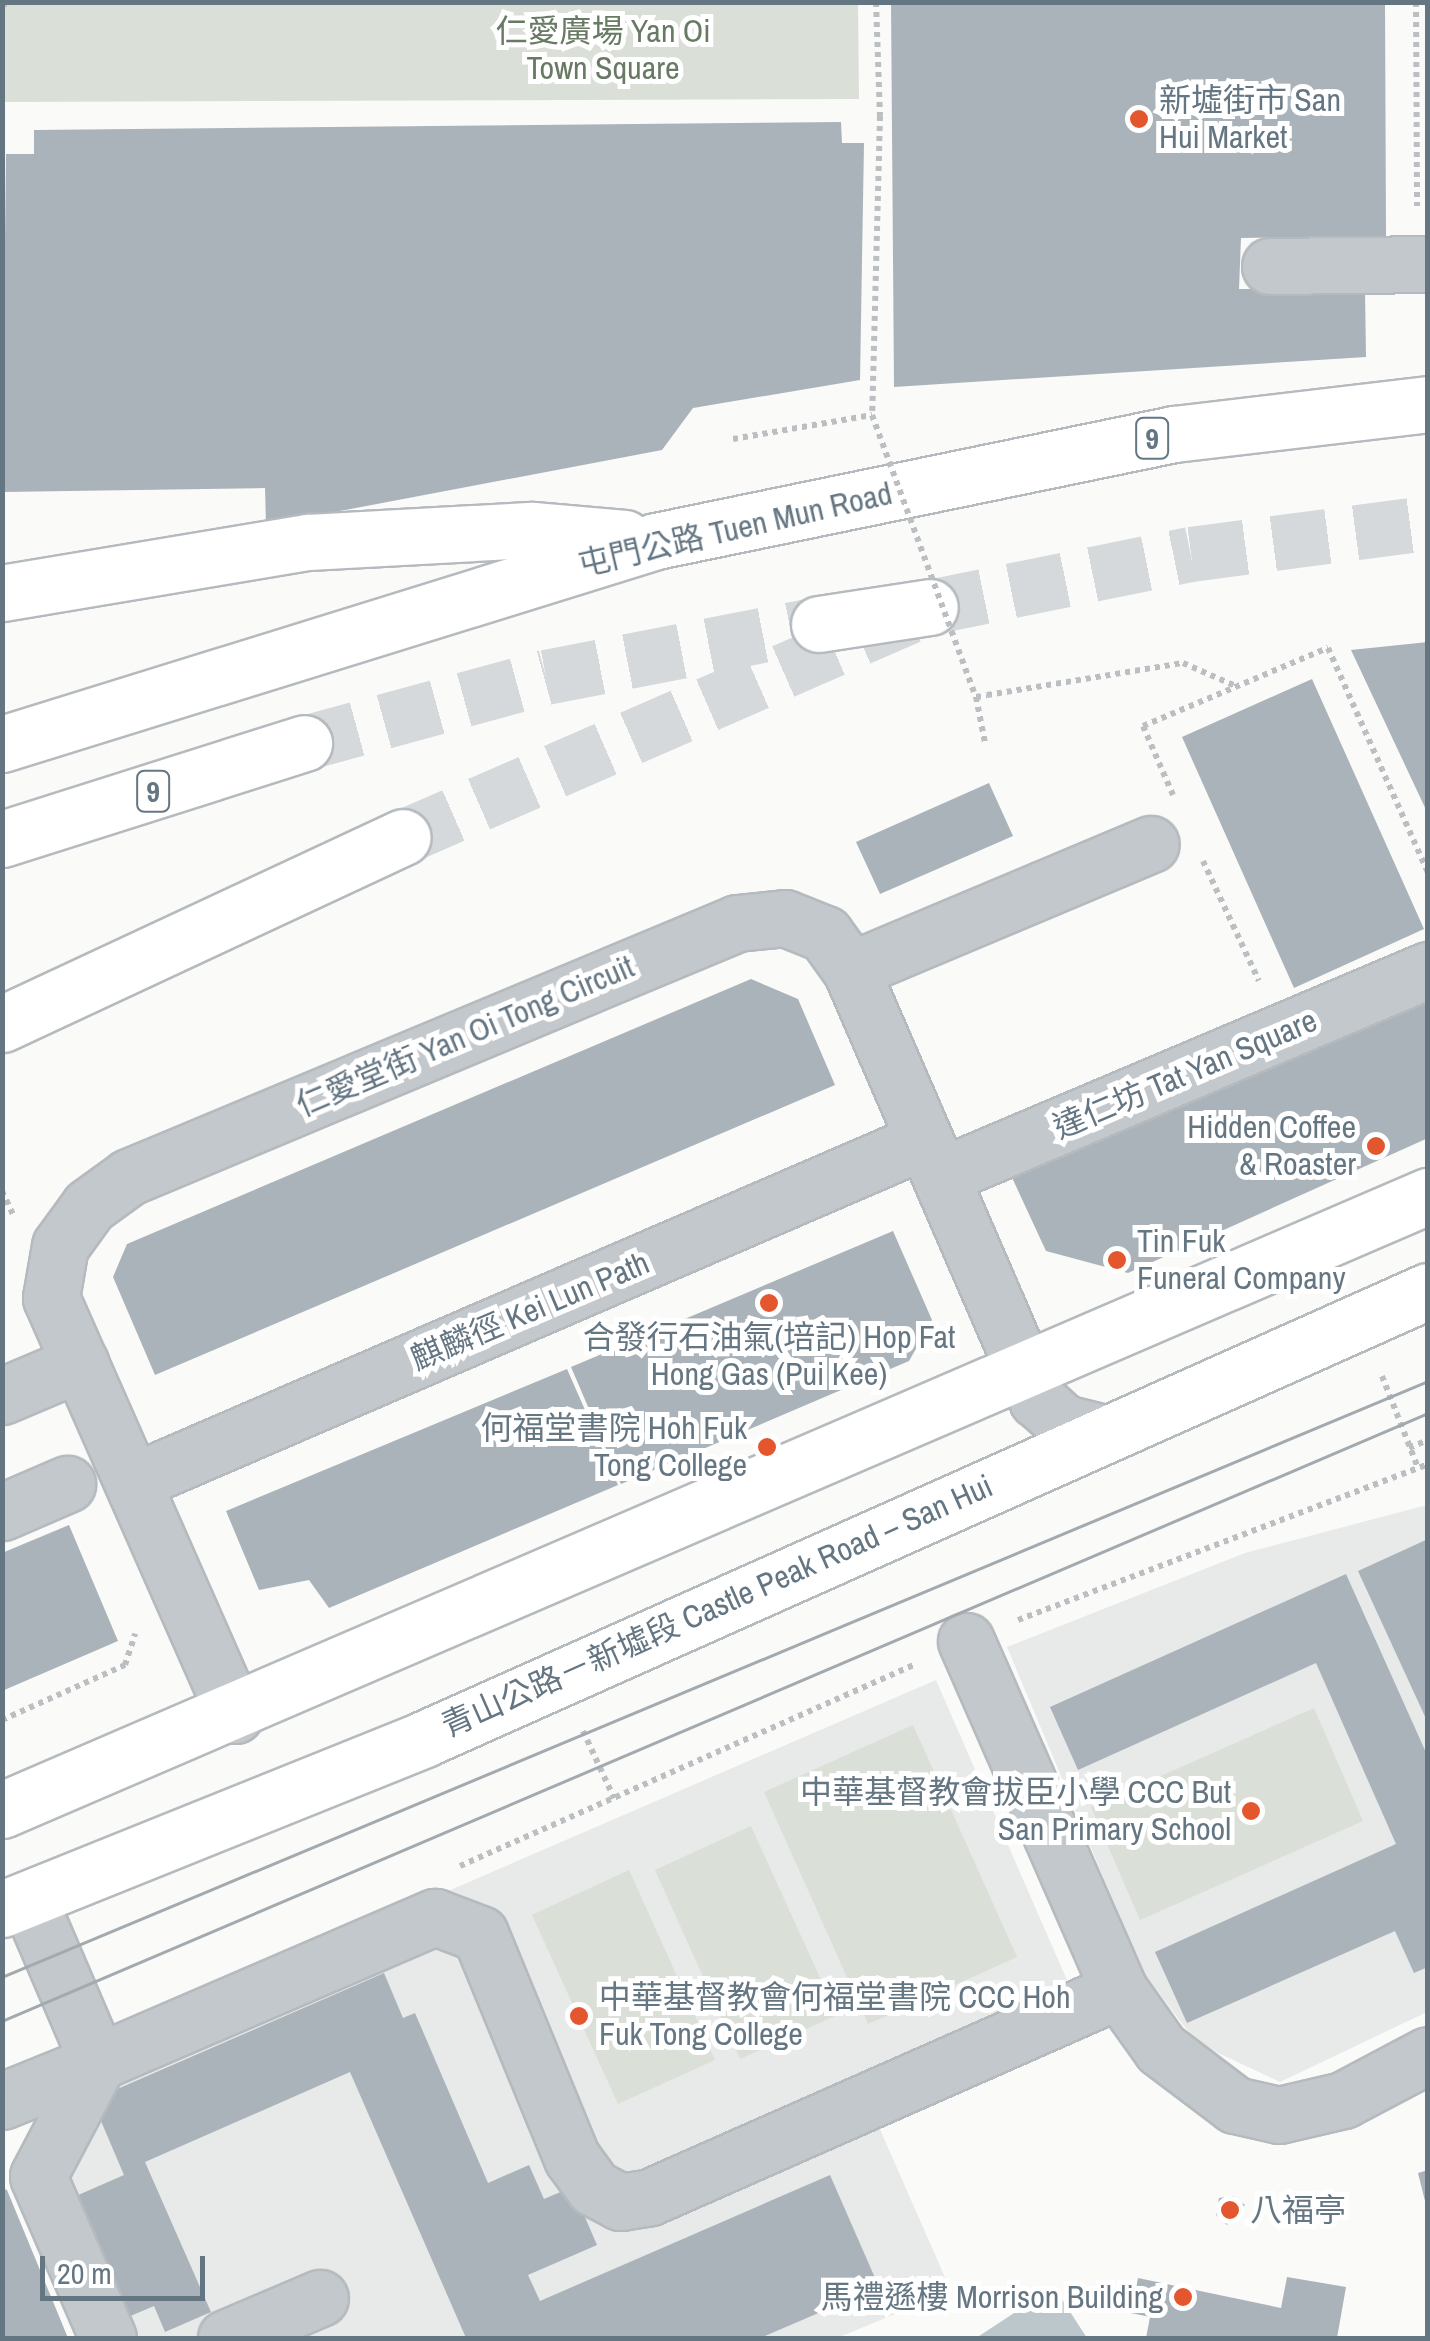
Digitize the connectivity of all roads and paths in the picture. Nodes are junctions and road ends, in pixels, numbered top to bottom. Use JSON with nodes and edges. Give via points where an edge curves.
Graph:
{"nodes":[{"id":1,"x":876,"y":2,"type":"edge"},
{"id":2,"x":1416,"y":2,"type":"edge"},
{"id":3,"x":1417,"y":206,"type":"dead end"},
{"id":4,"x":1428,"y":264,"type":"edge"},
{"id":5,"x":1270,"y":266,"type":"dead end"},
{"id":6,"x":1428,"y":404,"type":"edge"},
{"id":7,"x":872,"y":415,"type":"junction"},
{"id":8,"x":733,"y":439,"type":"dead end"},
{"id":9,"x":656,"y":541,"type":"junction"},
{"id":10,"x":2,"y":593,"type":"edge"},
{"id":11,"x":930,"y":607,"type":"dead end"},
{"id":12,"x":819,"y":624,"type":"tunnel mouth"},
{"id":13,"x":1236,"y":686,"type":"junction"},
{"id":14,"x":976,"y":697,"type":"junction"},
{"id":15,"x":304,"y":743,"type":"tunnel mouth"},
{"id":16,"x":985,"y":743,"type":"dead end"},
{"id":17,"x":2,"y":744,"type":"edge"},
{"id":18,"x":1176,"y":834,"type":"junction"},
{"id":19,"x":403,"y":837,"type":"tunnel mouth"},
{"id":20,"x":2,"y":839,"type":"edge"},
{"id":21,"x":1428,"y":873,"type":"edge"},
{"id":22,"x":851,"y":970,"type":"junction"},
{"id":23,"x":1428,"y":970,"type":"edge"},
{"id":24,"x":2,"y":1024,"type":"edge"},
{"id":25,"x":1282,"y":1032,"type":"junction"},
{"id":26,"x":933,"y":1158,"type":"junction"},
{"id":27,"x":1428,"y":1196,"type":"edge"},
{"id":28,"x":1428,"y":1291,"type":"edge"},
{"id":29,"x":80,"y":1363,"type":"junction"},
{"id":30,"x":1024,"y":1370,"type":"junction"},
{"id":31,"x":1378,"y":1378,"type":"dead end"},
{"id":32,"x":2,"y":1396,"type":"edge"},
{"id":33,"x":1101,"y":1432,"type":"junction"},
{"id":34,"x":1428,"y":1440,"type":"edge"},
{"id":35,"x":1408,"y":1448,"type":"junction"},
{"id":36,"x":1428,"y":1464,"type":"edge"},
{"id":37,"x":1418,"y":1468,"type":"junction"},
{"id":38,"x":134,"y":1482,"type":"junction"},
{"id":39,"x":67,"y":1484,"type":"dead end"},
{"id":40,"x":2,"y":1512,"type":"edge"},
{"id":41,"x":128,"y":1619,"type":"dead end"},
{"id":42,"x":966,"y":1641,"type":"junction"},
{"id":43,"x":236,"y":1715,"type":"junction"},
{"id":44,"x":2,"y":1720,"type":"edge"},
{"id":45,"x":583,"y":1731,"type":"dead end"},
{"id":46,"x":614,"y":1798,"type":"junction"},
{"id":47,"x":2,"y":1810,"type":"edge"},
{"id":48,"x":448,"y":1872,"type":"dead end"},
{"id":49,"x":16,"y":1904,"type":"edge"},
{"id":50,"x":1119,"y":1990,"type":"junction"},
{"id":51,"x":1428,"y":2054,"type":"edge"},
{"id":52,"x":98,"y":2062,"type":"junction"},
{"id":53,"x":2,"y":2101,"type":"edge"},
{"id":54,"x":320,"y":2298,"type":"dead end"},
{"id":55,"x":108,"y":2338,"type":"edge"},
{"id":56,"x":226,"y":2338,"type":"edge"}],
"edges":[{"from":1,"to":7,"type":"path","bridge":true,"via":[[880,116]]},
{"from":2,"to":3,"type":"path"},
{"from":4,"to":5,"type":"street"},
{"from":6,"to":9,"type":"main road","name":"屯門公路 Tuen Mun Road","number":"9","via":[[1174,434]]},
{"from":7,"to":8,"type":"path"},
{"from":7,"to":14,"type":"path","bridge":true},
{"from":9,"to":10,"type":"main road","via":[[533,530],[308,542]]},
{"from":9,"to":17,"type":"main road","name":"屯門公路 Tuen Mun Road","number":"9"},
{"from":11,"to":12,"type":"main road"},
{"from":13,"to":14,"type":"path","via":[[1184,663]]},
{"from":13,"to":18,"type":"path","via":[[1143,726]]},
{"from":13,"to":21,"type":"path","via":[[1328,648]]},
{"from":14,"to":16,"type":"path"},
{"from":15,"to":20,"type":"main road","number":"9"},
{"from":18,"to":22,"type":"street"},
{"from":18,"to":25,"type":"path"},
{"from":19,"to":24,"type":"main road"},
{"from":22,"to":26,"type":"street","name":"仁愛堂街 Yan Oi Tong Circuit"},
{"from":22,"to":29,"type":"street","name":"仁愛堂街 Yan Oi Tong Circuit","via":[[825,934],[785,918],[737,923],[128,1177],[90,1206],[60,1246],[51,1298]]},
{"from":23,"to":25,"type":"street","name":"達仁坊 Tat Yan Square"},
{"from":25,"to":26,"type":"street","name":"達仁坊 Tat Yan Square"},
{"from":26,"to":30,"type":"street","name":"仁愛堂街 Yan Oi Tong Circuit"},
{"from":26,"to":38,"type":"street","name":"麒麟徑 Kei Lun Path"},
{"from":27,"to":30,"type":"main road"},
{"from":28,"to":33,"type":"main road","name":"青山公路－新墟段 Castle Peak Road – San Hui"},
{"from":29,"to":32,"type":"street"},
{"from":29,"to":38,"type":"street","name":"仁愛堂街 Yan Oi Tong Circuit"},
{"from":30,"to":33,"type":"street","name":"仁愛堂街 Yan Oi Tong Circuit","via":[[1037,1399],[1064,1423]]},
{"from":30,"to":43,"type":"main road"},
{"from":31,"to":35,"type":"path"},
{"from":33,"to":49,"type":"main road","name":"青山公路－新墟段 Castle Peak Road – San Hui","via":[[424,1739]]},
{"from":34,"to":35,"type":"path"},
{"from":35,"to":37,"type":"path"},
{"from":36,"to":37,"type":"path"},
{"from":37,"to":42,"type":"path","via":[[1237,1530]]},
{"from":38,"to":43,"type":"street","name":"仁愛堂街 Yan Oi Tong Circuit"},
{"from":39,"to":40,"type":"street"},
{"from":41,"to":44,"type":"path","via":[[136,1636],[126,1665]]},
{"from":42,"to":46,"type":"path"},
{"from":42,"to":50,"type":"street"},
{"from":43,"to":47,"type":"main road"},
{"from":45,"to":46,"type":"path"},
{"from":46,"to":48,"type":"path"},
{"from":49,"to":52,"type":"street"},
{"from":50,"to":51,"type":"street","via":[[1161,2049],[1197,2079],[1235,2105],[1279,2115],[1343,2100]]},
{"from":50,"to":52,"type":"street","via":[[650,2197],[620,2202],[594,2188],[572,2158],[480,1934],[460,1920],[435,1917]]},
{"from":52,"to":53,"type":"street"},
{"from":52,"to":55,"type":"street","via":[[38,2176]]},
{"from":54,"to":56,"type":"street"}]}
